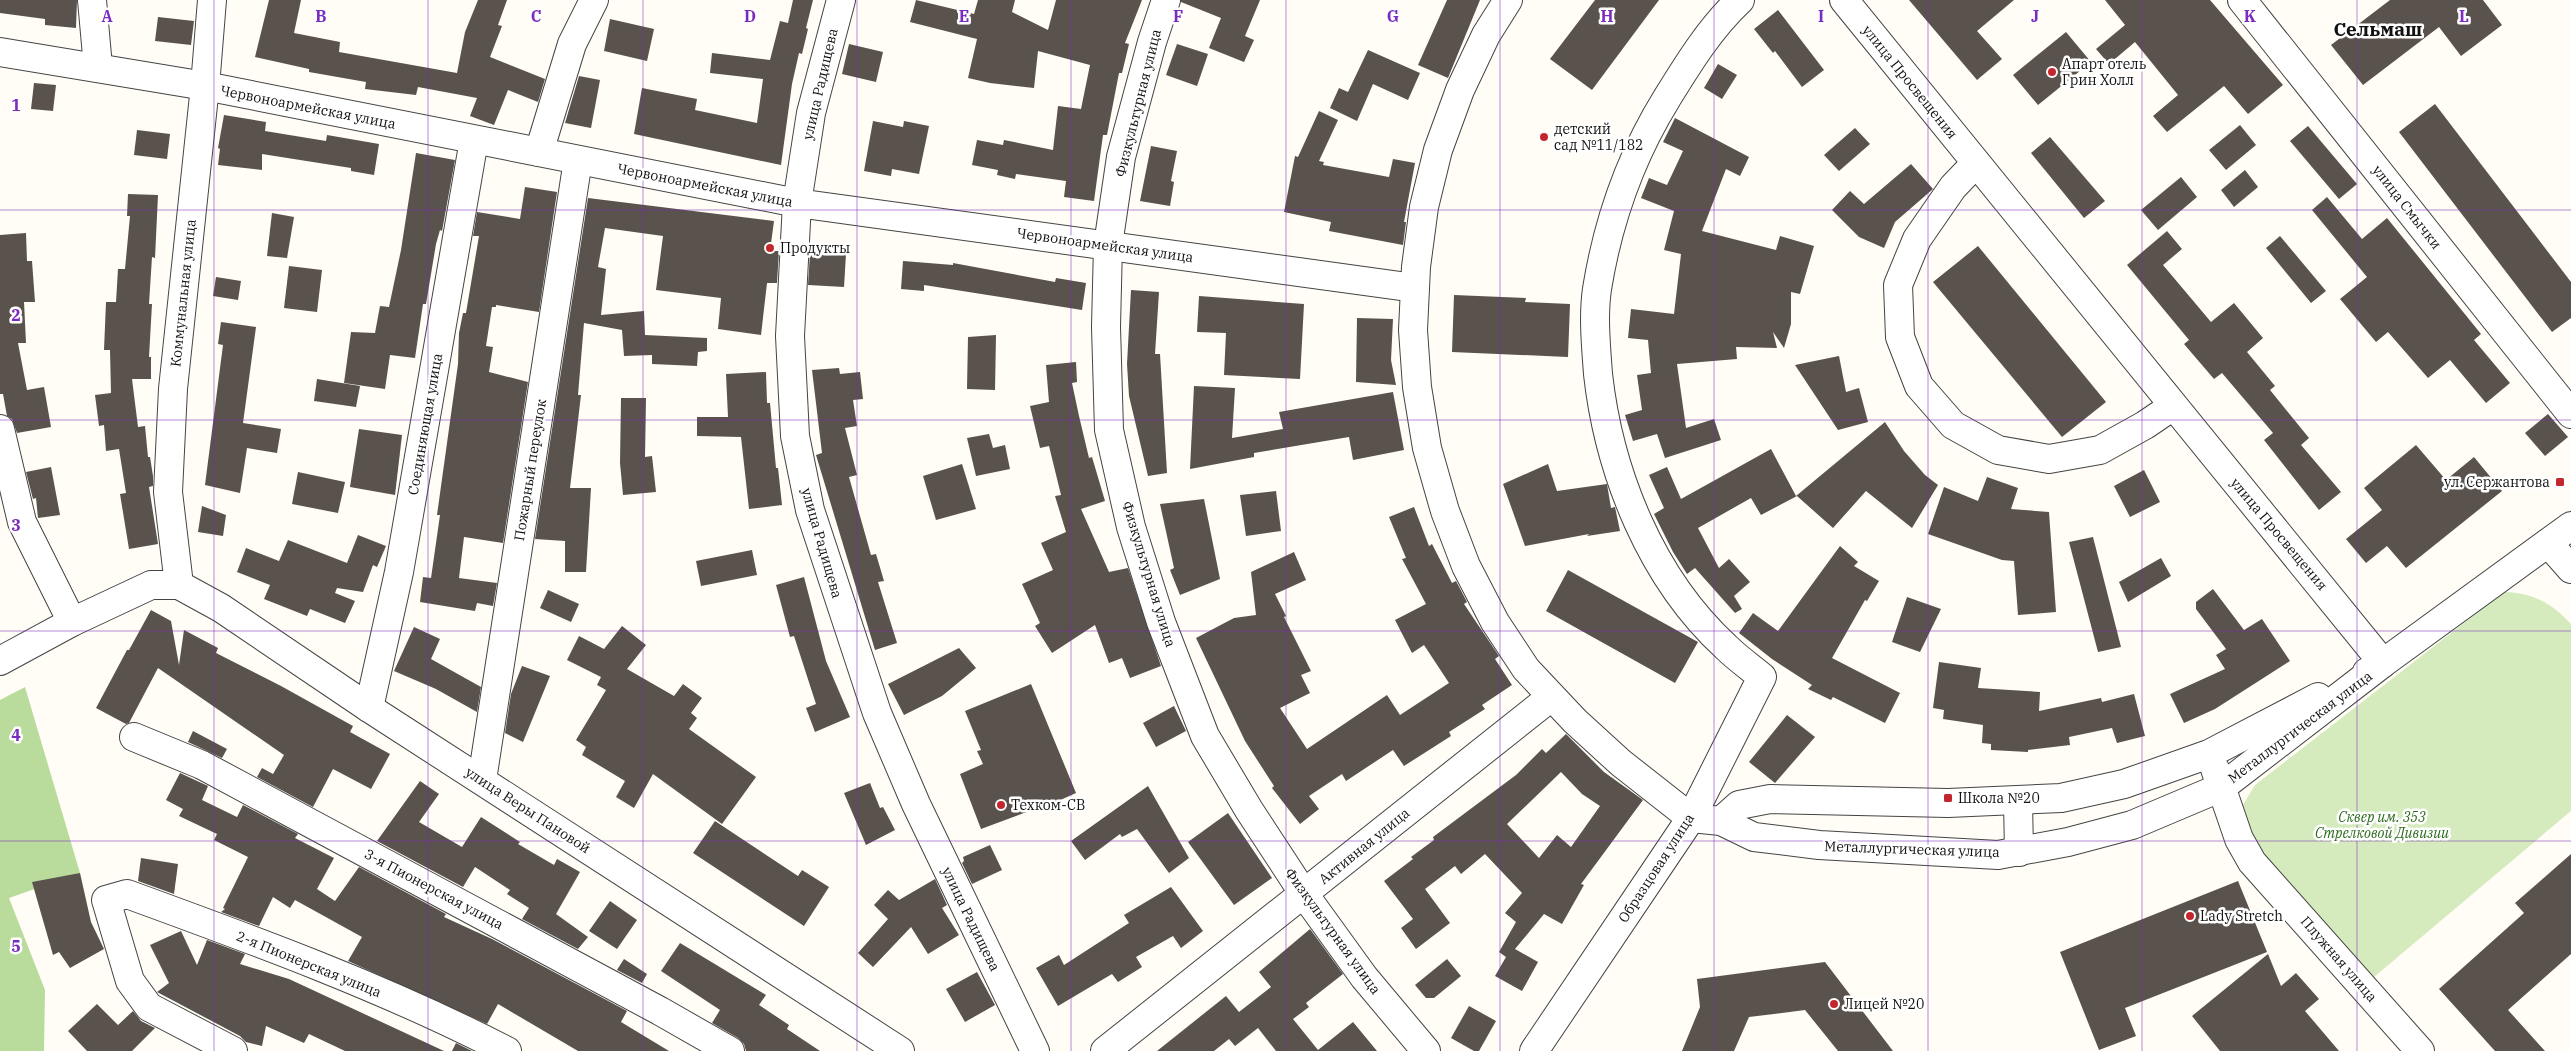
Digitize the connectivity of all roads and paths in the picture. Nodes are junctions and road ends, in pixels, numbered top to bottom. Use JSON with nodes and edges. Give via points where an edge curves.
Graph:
{"nodes":[{"id":1,"x":92,"y":0,"type":"edge"},
{"id":2,"x":212,"y":0,"type":"edge"},
{"id":3,"x":594,"y":0,"type":"edge"},
{"id":4,"x":840,"y":0,"type":"edge"},
{"id":5,"x":1166,"y":0,"type":"edge"},
{"id":6,"x":1508,"y":0,"type":"edge"},
{"id":7,"x":1740,"y":0,"type":"edge"},
{"id":8,"x":1844,"y":0,"type":"edge"},
{"id":9,"x":2242,"y":0,"type":"edge"},
{"id":10,"x":0,"y":52,"type":"edge"},
{"id":11,"x":98,"y":67,"type":"junction"},
{"id":12,"x":205,"y":86,"type":"junction"},
{"id":13,"x":474,"y":140,"type":"junction"},
{"id":14,"x":539,"y":152,"type":"junction"},
{"id":15,"x":578,"y":160,"type":"junction"},
{"id":16,"x":1976,"y":163,"type":"junction"},
{"id":17,"x":797,"y":203,"type":"junction"},
{"id":18,"x":1108,"y":245,"type":"junction"},
{"id":19,"x":1415,"y":288,"type":"junction"},
{"id":20,"x":2173,"y":406,"type":"junction"},
{"id":21,"x":2571,"y":414,"type":"edge"},
{"id":22,"x":0,"y":429,"type":"edge"},
{"id":23,"x":2571,"y":526,"type":"edge"},
{"id":24,"x":2548,"y":543,"type":"junction"},
{"id":25,"x":2571,"y":568,"type":"edge"},
{"id":26,"x":179,"y":586,"type":"junction"},
{"id":27,"x":72,"y":622,"type":"junction"},
{"id":28,"x":0,"y":662,"type":"edge"},
{"id":29,"x":2383,"y":663,"type":"junction"},
{"id":30,"x":1551,"y":697,"type":"junction"},
{"id":31,"x":369,"y":708,"type":"junction"},
{"id":32,"x":134,"y":737,"type":"dead end"},
{"id":33,"x":2209,"y":754,"type":"junction"},
{"id":34,"x":482,"y":780,"type":"junction"},
{"id":35,"x":2222,"y":787,"type":"junction"},
{"id":36,"x":2018,"y":801,"type":"junction"},
{"id":37,"x":1691,"y":818,"type":"junction"},
{"id":38,"x":1721,"y":821,"type":"junction"},
{"id":39,"x":2019,"y":852,"type":"junction"},
{"id":40,"x":1304,"y":894,"type":"junction"},
{"id":41,"x":233,"y":1051,"type":"edge"},
{"id":42,"x":508,"y":1051,"type":"edge"},
{"id":43,"x":730,"y":1051,"type":"edge"},
{"id":44,"x":900,"y":1051,"type":"edge"},
{"id":45,"x":1035,"y":1051,"type":"edge"},
{"id":46,"x":1105,"y":1051,"type":"edge"},
{"id":47,"x":1426,"y":1051,"type":"edge"},
{"id":48,"x":1534,"y":1051,"type":"edge"},
{"id":49,"x":2420,"y":1051,"type":"edge"}],
"edges":[{"from":1,"to":11,"type":"street"},
{"from":2,"to":12,"type":"street","name":"Коммунальная улица"},
{"from":3,"to":14,"type":"street","via":[[572,44]]},
{"from":4,"to":17,"type":"street","name":"улица Радищева","via":[[811,113]]},
{"from":5,"to":18,"type":"street","name":"Физкультурная улица","via":[[1121,157]]},
{"from":6,"to":19,"type":"street","via":[[1486,35],[1460,90],[1438,150],[1424,207]]},
{"from":7,"to":37,"type":"street","name":"Образцовая улица","via":[[1688,63],[1648,129],[1625,182],[1597,290],[1596,347],[1601,402],[1614,457],[1633,510],[1658,561],[1688,604],[1725,647],[1762,676]]},
{"from":8,"to":16,"type":"street","name":"улица Просвещения"},
{"from":9,"to":21,"type":"street","name":"улица Смычки"},
{"from":10,"to":11,"type":"street","name":"Червоноармейская улица"},
{"from":11,"to":12,"type":"street","name":"Червоноармейская улица"},
{"from":12,"to":13,"type":"street","name":"Червоноармейская улица"},
{"from":12,"to":26,"type":"street","name":"Коммунальная улица","via":[[172,398],[168,492]]},
{"from":13,"to":14,"type":"street","name":"Червоноармейская улица"},
{"from":13,"to":31,"type":"street","name":"Соединяющая улица","via":[[399,572]]},
{"from":14,"to":15,"type":"street","name":"Червоноармейская улица"},
{"from":15,"to":17,"type":"street","name":"Червоноармейская улица"},
{"from":15,"to":34,"type":"street","name":"Пожарный переулок"},
{"from":16,"to":20,"type":"street","name":"улица Просвещения"},
{"from":16,"to":20,"type":"street","via":[[1953,187],[1917,239],[1898,285],[1900,337],[1918,386],[1953,425],[1998,450],[2049,459],[2100,450]]},
{"from":17,"to":18,"type":"street","name":"Червоноармейская улица"},
{"from":17,"to":45,"type":"street","name":"улица Радищева","via":[[790,345],[795,436],[810,510],[877,713],[916,804]]},
{"from":18,"to":19,"type":"street","name":"Червоноармейская улица"},
{"from":18,"to":40,"type":"street","name":"Физкультурная улица","via":[[1109,430],[1131,527],[1161,622],[1205,736]]},
{"from":19,"to":30,"type":"street","via":[[1413,330],[1417,387],[1427,448],[1445,511],[1466,566],[1495,622],[1526,669]]},
{"from":20,"to":29,"type":"street","name":"улица Просвещения"},
{"from":22,"to":27,"type":"street","via":[[22,522]]},
{"from":23,"to":24,"type":"street","name":"Металлургическая улица"},
{"from":24,"to":25,"type":"street"},
{"from":24,"to":29,"type":"street","name":"Металлургическая улица"},
{"from":26,"to":27,"type":"street","name":"улица Веры Пановой","via":[[151,585]]},
{"from":26,"to":31,"type":"street","name":"улица Веры Пановой","via":[[221,608]]},
{"from":27,"to":28,"type":"street"},
{"from":29,"to":33,"type":"street","name":"Металлургическая улица"},
{"from":29,"to":35,"type":"street","name":"Металлургическая улица"},
{"from":30,"to":37,"type":"street","via":[[1620,763]]},
{"from":30,"to":40,"type":"street","name":"Активная улица"},
{"from":31,"to":34,"type":"street","name":"улица Веры Пановой"},
{"from":32,"to":43,"type":"street","name":"3-я Пионерская улица","via":[[202,765]]},
{"from":33,"to":35,"type":"street","name":"Плужная улица"},
{"from":33,"to":36,"type":"street","name":"Металлургическая улица","via":[[2124,784],[2061,798]]},
{"from":34,"to":44,"type":"street","name":"улица Веры Пановой"},
{"from":35,"to":39,"type":"street","name":"Металлургическая улица","via":[[2132,826]]},
{"from":35,"to":49,"type":"street","name":"Плужная улица","via":[[2239,839],[2252,862]]},
{"from":36,"to":38,"type":"street","name":"Металлургическая улица","via":[[1948,803],[1770,799],[1739,804]]},
{"from":36,"to":39,"type":"street"},
{"from":37,"to":38,"type":"street","name":"Металлургическая улица"},
{"from":37,"to":48,"type":"street","name":"Образцовая улица"},
{"from":38,"to":39,"type":"street","name":"Металлургическая улица","via":[[1754,837],[1819,846],[1998,855]]},
{"from":40,"to":46,"type":"street","name":"Активная улица"},
{"from":40,"to":47,"type":"street","name":"Физкультурная улица","via":[[1364,977]]},
{"from":41,"to":42,"type":"street","name":"2-я Пионерская улица","via":[[149,1007],[130,981],[106,900],[127,894],[270,946],[447,1020]]}]}
